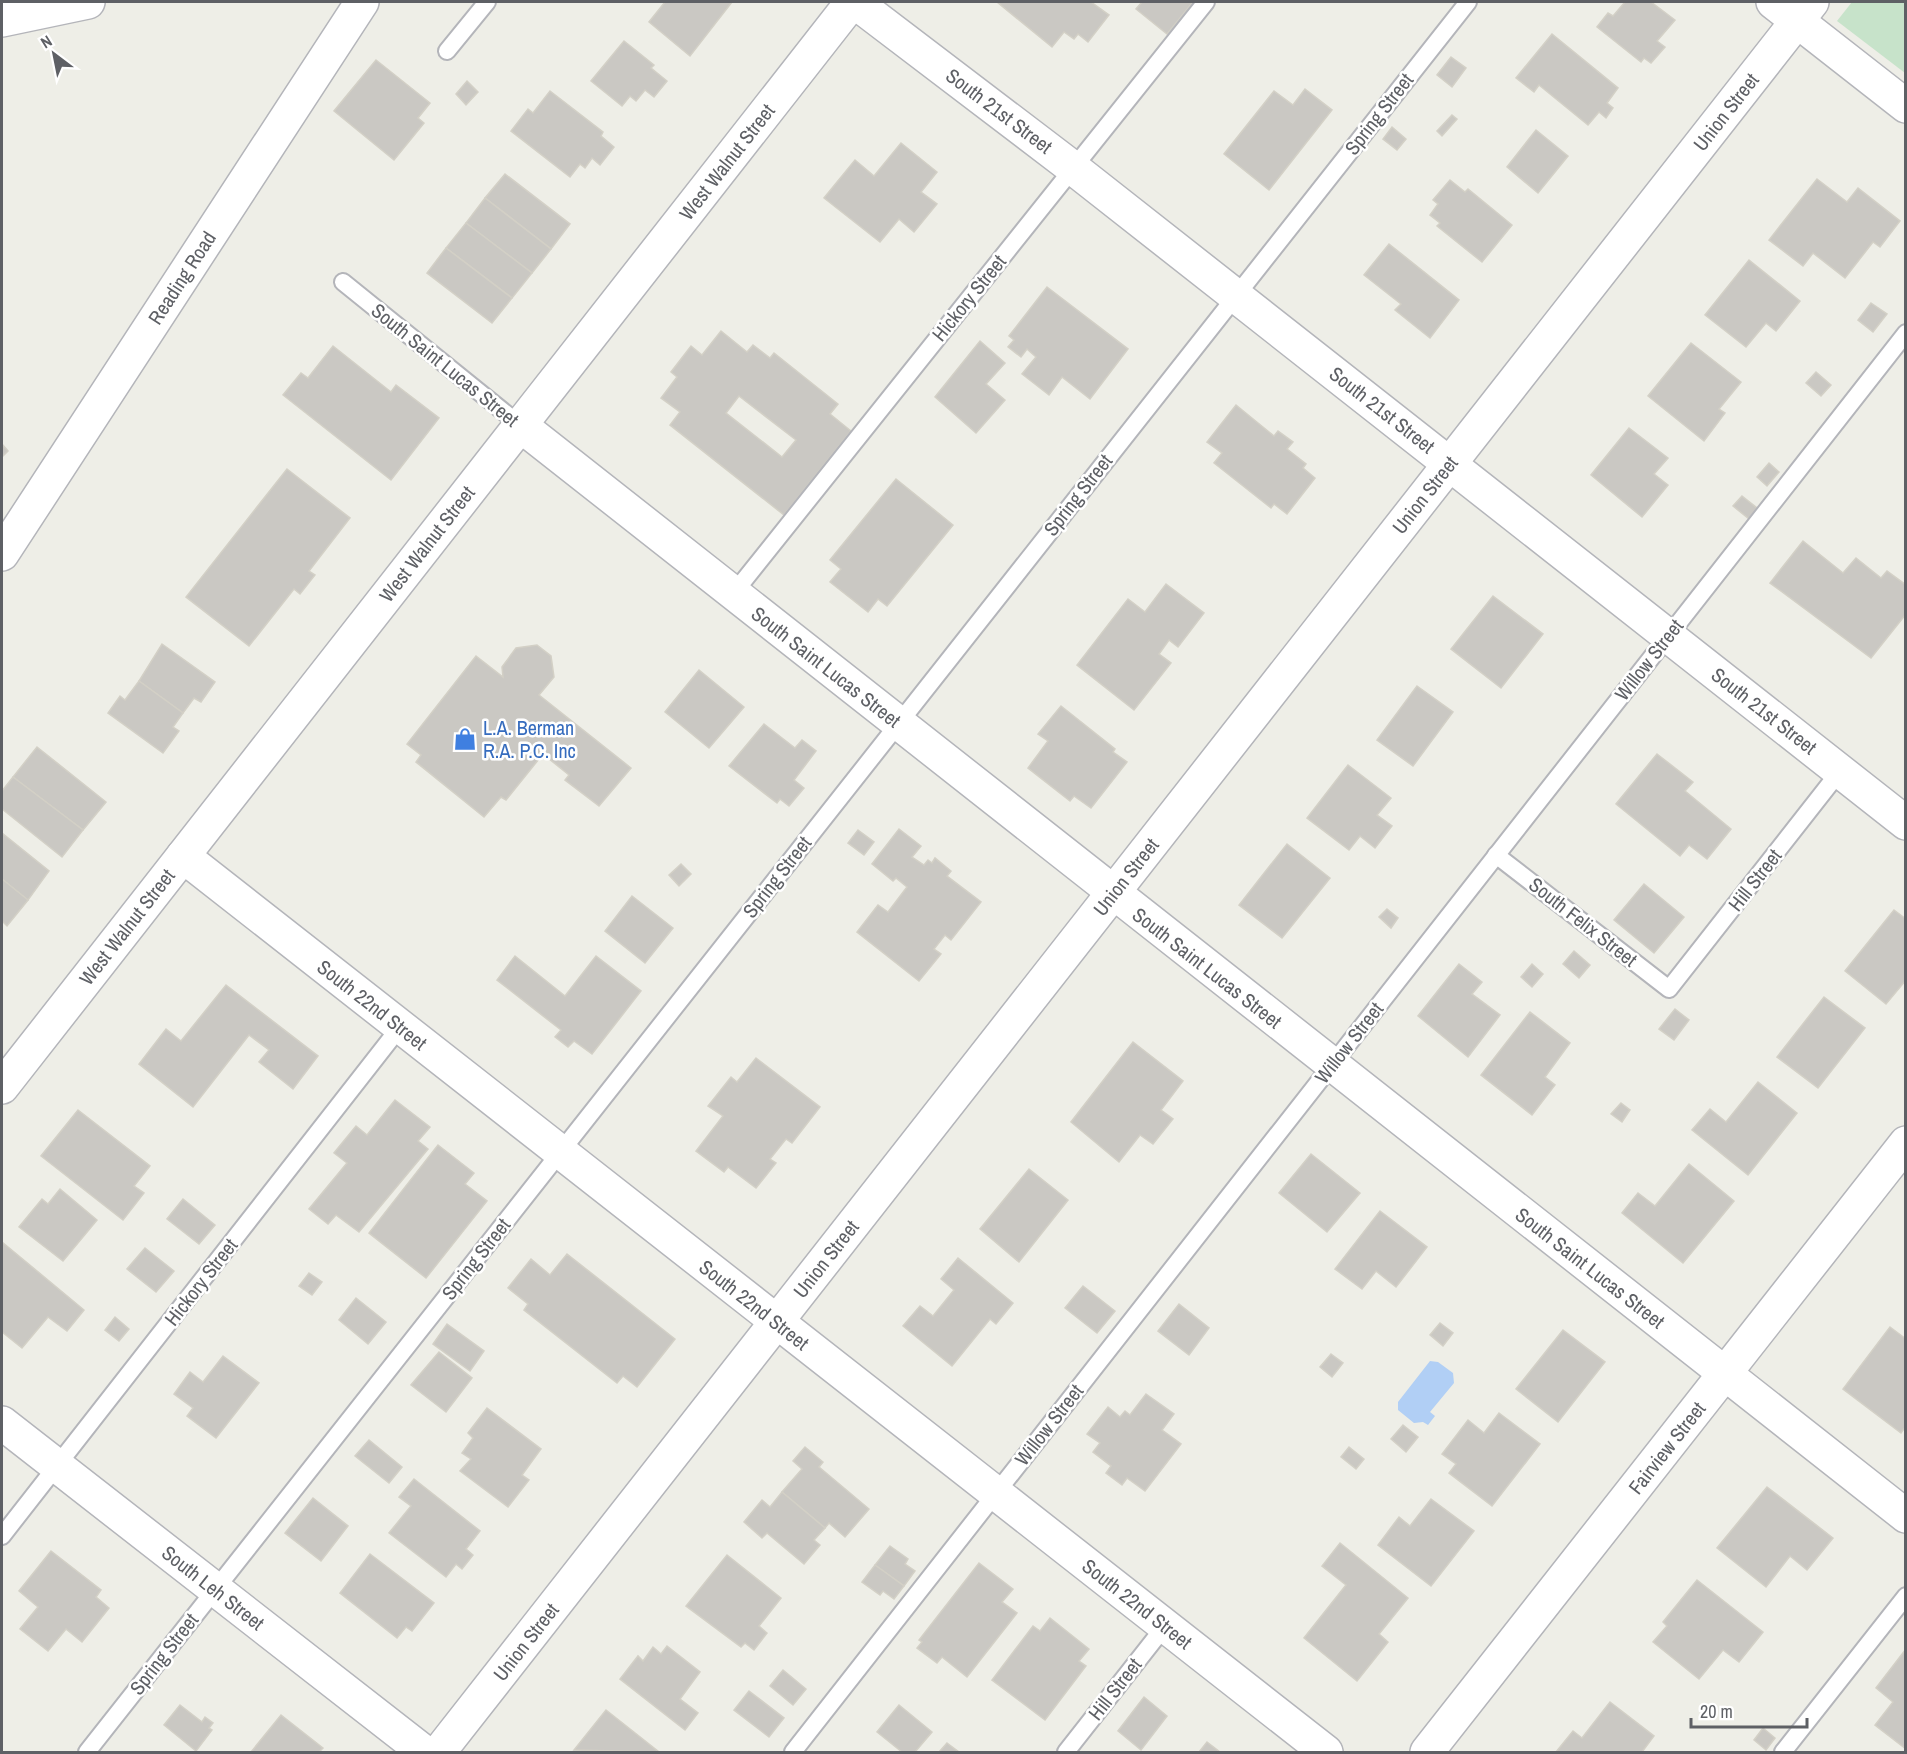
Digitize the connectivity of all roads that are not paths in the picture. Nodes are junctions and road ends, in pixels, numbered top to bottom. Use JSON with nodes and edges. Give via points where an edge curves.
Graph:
{"nodes":[{"id":1,"x":88,"y":2,"type":"edge"},
{"id":2,"x":362,"y":2,"type":"edge"},
{"id":3,"x":487,"y":2,"type":"edge"},
{"id":4,"x":854,"y":2,"type":"edge"},
{"id":5,"x":1206,"y":2,"type":"edge"},
{"id":6,"x":1468,"y":2,"type":"edge"},
{"id":7,"x":1794,"y":8,"type":"edge"},
{"id":8,"x":2,"y":20,"type":"edge"},
{"id":9,"x":447,"y":51,"type":"dead end"},
{"id":10,"x":1905,"y":106,"type":"edge"},
{"id":11,"x":1073,"y":168,"type":"junction"},
{"id":12,"x":343,"y":282,"type":"dead end"},
{"id":13,"x":1236,"y":296,"type":"junction"},
{"id":14,"x":1905,"y":333,"type":"edge"},
{"id":15,"x":520,"y":425,"type":"junction"},
{"id":16,"x":1450,"y":463,"type":"junction"},
{"id":17,"x":2,"y":554,"type":"edge"},
{"id":18,"x":733,"y":594,"type":"junction"},
{"id":19,"x":1668,"y":636,"type":"junction"},
{"id":20,"x":898,"y":724,"type":"junction"},
{"id":21,"x":1840,"y":771,"type":"junction"},
{"id":22,"x":1905,"y":823,"type":"edge"},
{"id":23,"x":1496,"y":855,"type":"junction"},
{"id":24,"x":183,"y":856,"type":"junction"},
{"id":25,"x":1113,"y":894,"type":"junction"},
{"id":26,"x":1669,"y":989,"type":"joint"},
{"id":27,"x":400,"y":1027,"type":"junction"},
{"id":28,"x":1331,"y":1065,"type":"junction"},
{"id":29,"x":2,"y":1087,"type":"edge"},
{"id":30,"x":1905,"y":1143,"type":"edge"},
{"id":31,"x":560,"y":1152,"type":"junction"},
{"id":32,"x":777,"y":1322,"type":"junction"},
{"id":33,"x":1724,"y":1374,"type":"junction"},
{"id":34,"x":2,"y":1423,"type":"edge"},
{"id":35,"x":56,"y":1466,"type":"junction"},
{"id":36,"x":996,"y":1493,"type":"junction"},
{"id":37,"x":1905,"y":1516,"type":"edge"},
{"id":38,"x":2,"y":1536,"type":"edge"},
{"id":39,"x":215,"y":1590,"type":"junction"},
{"id":40,"x":1905,"y":1596,"type":"edge"},
{"id":41,"x":1165,"y":1626,"type":"junction"},
{"id":42,"x":87,"y":1752,"type":"edge"},
{"id":43,"x":424,"y":1752,"type":"edge"},
{"id":44,"x":439,"y":1752,"type":"edge"},
{"id":45,"x":792,"y":1752,"type":"edge"},
{"id":46,"x":1066,"y":1752,"type":"edge"},
{"id":47,"x":1326,"y":1752,"type":"edge"},
{"id":48,"x":1428,"y":1752,"type":"edge"},
{"id":49,"x":1783,"y":1752,"type":"edge"}],
"edges":[{"from":1,"to":8,"type":"street"},
{"from":2,"to":17,"type":"street","name":"Reading Road"},
{"from":3,"to":9,"type":"lane"},
{"from":4,"to":11,"type":"street","name":"South 21st Street"},
{"from":4,"to":15,"type":"street","name":"West Walnut Street"},
{"from":5,"to":11,"type":"lane","name":"Hickory Street"},
{"from":6,"to":13,"type":"lane","name":"Spring Street"},
{"from":7,"to":10,"type":"street"},
{"from":7,"to":16,"type":"street","name":"Union Street"},
{"from":11,"to":13,"type":"street","name":"South 21st Street"},
{"from":11,"to":18,"type":"lane","name":"Hickory Street"},
{"from":12,"to":15,"type":"lane","name":"South Saint Lucas Street"},
{"from":13,"to":16,"type":"street","name":"South 21st Street"},
{"from":13,"to":20,"type":"lane","name":"Spring Street"},
{"from":14,"to":19,"type":"lane","name":"Willow Street"},
{"from":15,"to":18,"type":"street","name":"South Saint Lucas Street"},
{"from":15,"to":24,"type":"street","name":"West Walnut Street"},
{"from":16,"to":19,"type":"street","name":"South 21st Street"},
{"from":16,"to":25,"type":"street","name":"Union Street"},
{"from":18,"to":20,"type":"street","name":"South Saint Lucas Street"},
{"from":19,"to":21,"type":"street","name":"South 21st Street"},
{"from":19,"to":23,"type":"lane","name":"Willow Street"},
{"from":20,"to":25,"type":"street","name":"South Saint Lucas Street"},
{"from":20,"to":31,"type":"lane","name":"Spring Street"},
{"from":21,"to":22,"type":"street","name":"South 21st Street"},
{"from":21,"to":26,"type":"lane","name":"Hill Street"},
{"from":23,"to":26,"type":"lane","name":"South Felix Street"},
{"from":23,"to":28,"type":"lane","name":"Willow Street"},
{"from":24,"to":27,"type":"street","name":"South 22nd Street"},
{"from":24,"to":29,"type":"street","name":"West Walnut Street"},
{"from":25,"to":28,"type":"street","name":"South Saint Lucas Street"},
{"from":25,"to":32,"type":"street","name":"Union Street"},
{"from":27,"to":31,"type":"street","name":"South 22nd Street"},
{"from":27,"to":35,"type":"lane","name":"Hickory Street"},
{"from":28,"to":33,"type":"street","name":"South Saint Lucas Street"},
{"from":28,"to":36,"type":"lane","name":"Willow Street"},
{"from":30,"to":33,"type":"street","name":"Fairview Street"},
{"from":31,"to":32,"type":"street","name":"South 22nd Street"},
{"from":31,"to":39,"type":"lane","name":"Spring Street"},
{"from":32,"to":36,"type":"street","name":"South 22nd Street"},
{"from":32,"to":44,"type":"street","name":"Union Street"},
{"from":33,"to":37,"type":"street","name":"South Saint Lucas Street"},
{"from":33,"to":48,"type":"street","name":"Fairview Street"},
{"from":34,"to":35,"type":"street","name":"South Leh Street"},
{"from":35,"to":38,"type":"lane","name":"Hickory Street"},
{"from":35,"to":39,"type":"street","name":"South Leh Street"},
{"from":36,"to":41,"type":"street","name":"South 22nd Street"},
{"from":36,"to":45,"type":"lane","name":"Willow Street"},
{"from":39,"to":42,"type":"lane","name":"Spring Street"},
{"from":39,"to":43,"type":"street","name":"South Leh Street"},
{"from":40,"to":49,"type":"lane"},
{"from":41,"to":46,"type":"lane","name":"Hill Street"},
{"from":41,"to":47,"type":"street","name":"South 22nd Street"}]}
